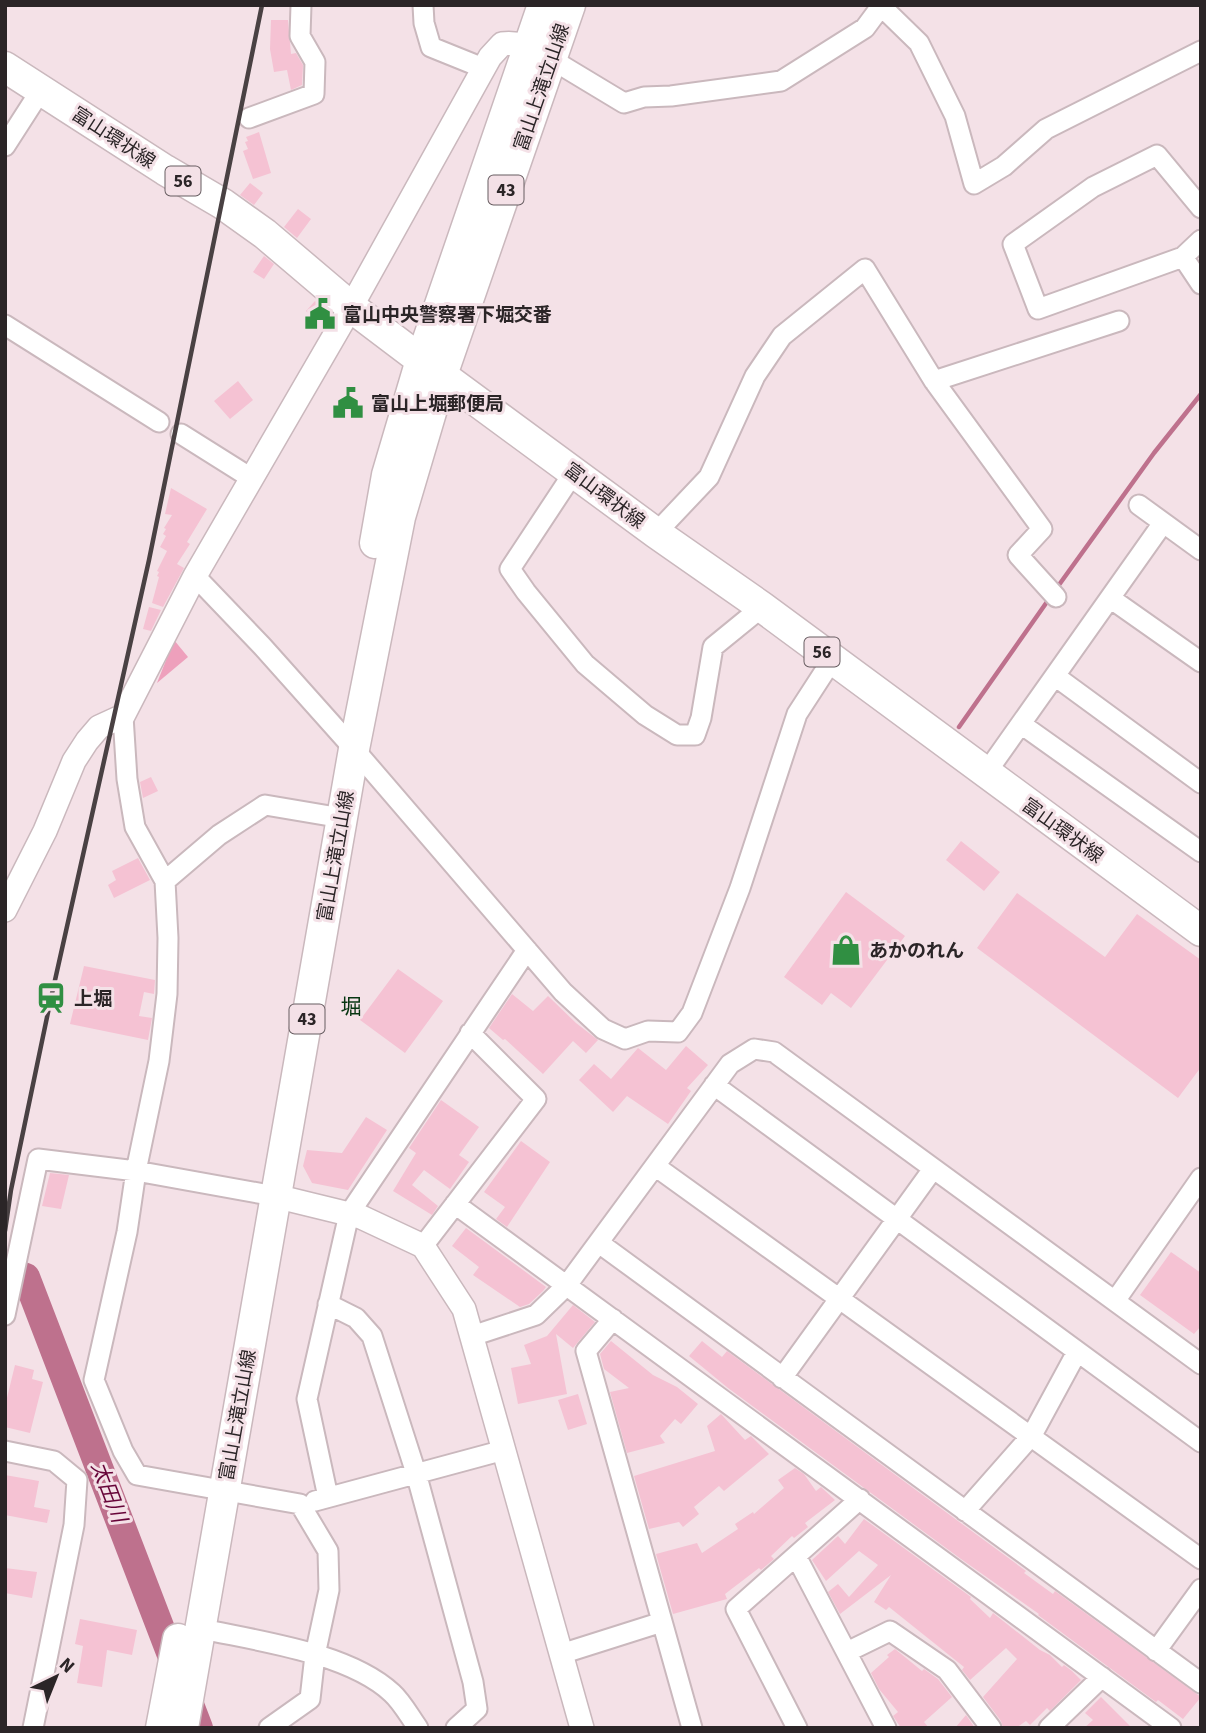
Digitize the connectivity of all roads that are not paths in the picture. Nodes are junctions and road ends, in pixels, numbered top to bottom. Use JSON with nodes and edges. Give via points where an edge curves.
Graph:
{"nodes":[{"id":1,"x":301,"y":5,"type":"edge"},
{"id":2,"x":423,"y":5,"type":"edge"},
{"id":3,"x":543,"y":5,"type":"edge"},
{"id":4,"x":570,"y":5,"type":"edge"},
{"id":5,"x":882,"y":6,"type":"edge"},
{"id":6,"x":1201,"y":51,"type":"edge"},
{"id":7,"x":540,"y":53,"type":"junction"},
{"id":8,"x":5,"y":67,"type":"edge"},
{"id":9,"x":483,"y":68,"type":"junction"},
{"id":10,"x":41,"y":90,"type":"junction"},
{"id":11,"x":249,"y":118,"type":"dead end"},
{"id":12,"x":5,"y":146,"type":"edge"},
{"id":13,"x":1201,"y":208,"type":"edge"},
{"id":14,"x":1201,"y":240,"type":"edge"},
{"id":15,"x":1183,"y":257,"type":"junction"},
{"id":16,"x":1201,"y":284,"type":"edge"},
{"id":17,"x":351,"y":307,"type":"junction"},
{"id":18,"x":1119,"y":321,"type":"dead end"},
{"id":19,"x":5,"y":325,"type":"edge"},
{"id":20,"x":431,"y":368,"type":"junction"},
{"id":21,"x":934,"y":382,"type":"junction"},
{"id":22,"x":159,"y":422,"type":"dead end"},
{"id":23,"x":181,"y":434,"type":"dead end"},
{"id":24,"x":574,"y":472,"type":"junction"},
{"id":25,"x":251,"y":478,"type":"junction"},
{"id":26,"x":1139,"y":505,"type":"dead end"},
{"id":27,"x":1163,"y":523,"type":"junction"},
{"id":28,"x":656,"y":533,"type":"junction"},
{"id":29,"x":1201,"y":550,"type":"edge"},
{"id":30,"x":195,"y":576,"type":"junction"},
{"id":31,"x":1056,"y":597,"type":"dead end"},
{"id":32,"x":1110,"y":598,"type":"junction"},
{"id":33,"x":762,"y":607,"type":"junction"},
{"id":34,"x":832,"y":660,"type":"junction"},
{"id":35,"x":1201,"y":662,"type":"edge"},
{"id":36,"x":1055,"y":676,"type":"junction"},
{"id":37,"x":123,"y":716,"type":"junction"},
{"id":38,"x":1021,"y":724,"type":"junction"},
{"id":39,"x":346,"y":742,"type":"junction"},
{"id":40,"x":986,"y":773,"type":"junction"},
{"id":41,"x":1201,"y":783,"type":"edge"},
{"id":42,"x":333,"y":816,"type":"junction"},
{"id":43,"x":1201,"y":852,"type":"edge"},
{"id":44,"x":165,"y":881,"type":"junction"},
{"id":45,"x":5,"y":911,"type":"edge"},
{"id":46,"x":1201,"y":931,"type":"edge"},
{"id":47,"x":527,"y":950,"type":"junction"},
{"id":48,"x":470,"y":1033,"type":"junction"},
{"id":49,"x":714,"y":1086,"type":"junction"},
{"id":50,"x":655,"y":1166,"type":"junction"},
{"id":51,"x":933,"y":1169,"type":"junction"},
{"id":52,"x":136,"y":1171,"type":"junction"},
{"id":53,"x":1201,"y":1178,"type":"edge"},
{"id":54,"x":266,"y":1195,"type":"junction"},
{"id":55,"x":455,"y":1203,"type":"junction"},
{"id":56,"x":349,"y":1214,"type":"junction"},
{"id":57,"x":897,"y":1220,"type":"junction"},
{"id":58,"x":599,"y":1243,"type":"junction"},
{"id":59,"x":423,"y":1246,"type":"junction"},
{"id":60,"x":568,"y":1285,"type":"junction"},
{"id":61,"x":839,"y":1299,"type":"junction"},
{"id":62,"x":1115,"y":1301,"type":"junction"},
{"id":63,"x":328,"y":1304,"type":"junction"},
{"id":64,"x":5,"y":1315,"type":"edge"},
{"id":65,"x":613,"y":1319,"type":"junction"},
{"id":66,"x":472,"y":1336,"type":"junction"},
{"id":67,"x":1077,"y":1352,"type":"junction"},
{"id":68,"x":1201,"y":1364,"type":"edge"},
{"id":69,"x":782,"y":1378,"type":"junction"},
{"id":70,"x":1032,"y":1435,"type":"junction"},
{"id":71,"x":1201,"y":1442,"type":"edge"},
{"id":72,"x":504,"y":1450,"type":"junction"},
{"id":73,"x":5,"y":1451,"type":"edge"},
{"id":74,"x":416,"y":1474,"type":"junction"},
{"id":75,"x":214,"y":1489,"type":"junction"},
{"id":76,"x":328,"y":1497,"type":"junction"},
{"id":77,"x":860,"y":1499,"type":"junction"},
{"id":78,"x":300,"y":1504,"type":"junction"},
{"id":79,"x":965,"y":1511,"type":"junction"},
{"id":80,"x":796,"y":1556,"type":"junction"},
{"id":81,"x":1201,"y":1559,"type":"edge"},
{"id":82,"x":1201,"y":1588,"type":"edge"},
{"id":83,"x":662,"y":1622,"type":"junction"},
{"id":84,"x":189,"y":1628,"type":"junction"},
{"id":85,"x":1156,"y":1651,"type":"junction"},
{"id":86,"x":847,"y":1652,"type":"junction"},
{"id":87,"x":561,"y":1654,"type":"junction"},
{"id":88,"x":315,"y":1655,"type":"junction"},
{"id":89,"x":1102,"y":1677,"type":"junction"},
{"id":90,"x":1201,"y":1683,"type":"edge"},
{"id":91,"x":175,"y":1727,"type":"edge"},
{"id":92,"x":33,"y":1728,"type":"edge"},
{"id":93,"x":270,"y":1728,"type":"edge"},
{"id":94,"x":418,"y":1728,"type":"edge"},
{"id":95,"x":456,"y":1728,"type":"edge"},
{"id":96,"x":582,"y":1728,"type":"edge"},
{"id":97,"x":692,"y":1728,"type":"edge"},
{"id":98,"x":797,"y":1728,"type":"edge"},
{"id":99,"x":886,"y":1728,"type":"edge"},
{"id":100,"x":991,"y":1728,"type":"edge"},
{"id":101,"x":1049,"y":1728,"type":"edge"},
{"id":102,"x":1171,"y":1728,"type":"edge"}],
"edges":[{"from":1,"to":11,"type":"street","via":[[300,36],[315,62],[314,94]]},
{"from":2,"to":9,"type":"street","via":[[431,47]]},
{"from":3,"to":7,"type":"main road","name":"富山上滝立山線","number":"43"},
{"from":4,"to":7,"type":"main road","name":"富山上滝立山線","number":"43"},
{"from":5,"to":6,"type":"street","via":[[919,43],[954,116],[974,184],[1004,166],[1046,129]]},
{"from":5,"to":7,"type":"street","via":[[865,28],[781,81],[624,103]]},
{"from":7,"to":9,"type":"street","via":[[513,42],[502,44]]},
{"from":7,"to":20,"type":"main road","name":"富山上滝立山線","number":"43"},
{"from":8,"to":10,"type":"main road","name":"富山環状線","number":"56"},
{"from":9,"to":17,"type":"street"},
{"from":10,"to":12,"type":"street"},
{"from":10,"to":17,"type":"main road","name":"富山環状線","number":"56","via":[[223,204]]},
{"from":13,"to":15,"type":"street","via":[[1157,155],[1093,187],[1013,244],[1038,309]]},
{"from":14,"to":15,"type":"street"},
{"from":15,"to":16,"type":"street"},
{"from":17,"to":20,"type":"main road","name":"富山環状線","number":"56"},
{"from":17,"to":25,"type":"street"},
{"from":18,"to":21,"type":"street"},
{"from":19,"to":22,"type":"street"},
{"from":20,"to":24,"type":"main road","name":"富山環状線","number":"56"},
{"from":20,"to":39,"type":"main road","name":"富山上滝立山線","number":"43"},
{"from":21,"to":28,"type":"street","via":[[864,269],[782,336],[755,376],[709,477]]},
{"from":21,"to":31,"type":"street","via":[[1042,528],[1018,555]]},
{"from":23,"to":25,"type":"street"},
{"from":24,"to":28,"type":"main road","name":"富山環状線","number":"56"},
{"from":24,"to":33,"type":"street","via":[[510,569],[585,664],[645,715],[677,736],[695,735],[713,647]]},
{"from":25,"to":30,"type":"street"},
{"from":26,"to":27,"type":"street"},
{"from":27,"to":29,"type":"street"},
{"from":27,"to":32,"type":"street"},
{"from":28,"to":33,"type":"main road","name":"富山環状線","number":"56"},
{"from":30,"to":37,"type":"street"},
{"from":30,"to":39,"type":"street"},
{"from":32,"to":35,"type":"street"},
{"from":32,"to":36,"type":"street"},
{"from":33,"to":34,"type":"main road","name":"富山環状線","number":"56"},
{"from":34,"to":40,"type":"main road","name":"富山環状線","number":"56"},
{"from":34,"to":47,"type":"street","via":[[797,714],[740,888],[692,1013],[677,1032],[648,1031],[625,1039],[603,1029]]},
{"from":36,"to":38,"type":"street"},
{"from":36,"to":41,"type":"street"},
{"from":37,"to":44,"type":"street","via":[[135,827]]},
{"from":37,"to":45,"type":"street","via":[[99,727],[74,761]]},
{"from":38,"to":40,"type":"street"},
{"from":38,"to":43,"type":"street"},
{"from":39,"to":42,"type":"main road","name":"富山上滝立山線","number":"43"},
{"from":39,"to":47,"type":"street"},
{"from":40,"to":46,"type":"main road","name":"富山環状線","number":"56"},
{"from":42,"to":44,"type":"street","via":[[265,806],[219,835]]},
{"from":42,"to":54,"type":"main road","name":"富山上滝立山線","number":"43"},
{"from":44,"to":52,"type":"street","via":[[167,993],[159,1061]]},
{"from":47,"to":48,"type":"street"},
{"from":48,"to":55,"type":"street","via":[[536,1099]]},
{"from":48,"to":56,"type":"street"},
{"from":49,"to":50,"type":"street"},
{"from":49,"to":51,"type":"street","via":[[730,1064],[754,1049],[774,1052]]},
{"from":49,"to":57,"type":"street"},
{"from":50,"to":58,"type":"street"},
{"from":50,"to":61,"type":"street"},
{"from":51,"to":57,"type":"street"},
{"from":51,"to":62,"type":"street"},
{"from":52,"to":54,"type":"street"},
{"from":52,"to":64,"type":"street","via":[[38,1159]]},
{"from":52,"to":75,"type":"street","via":[[94,1381],[138,1475]]},
{"from":53,"to":62,"type":"street"},
{"from":54,"to":56,"type":"street"},
{"from":54,"to":75,"type":"main road","name":"富山上滝立山線","number":"43"},
{"from":55,"to":59,"type":"street"},
{"from":55,"to":60,"type":"street"},
{"from":56,"to":59,"type":"street"},
{"from":56,"to":63,"type":"street"},
{"from":57,"to":61,"type":"street"},
{"from":57,"to":67,"type":"street"},
{"from":58,"to":60,"type":"street"},
{"from":58,"to":69,"type":"street"},
{"from":59,"to":66,"type":"street","via":[[464,1309]]},
{"from":60,"to":65,"type":"street"},
{"from":60,"to":66,"type":"street","via":[[536,1315]]},
{"from":61,"to":69,"type":"street"},
{"from":61,"to":70,"type":"street"},
{"from":62,"to":68,"type":"street"},
{"from":63,"to":74,"type":"street","via":[[356,1318],[372,1336]]},
{"from":63,"to":76,"type":"street","via":[[307,1399]]},
{"from":65,"to":77,"type":"street"},
{"from":65,"to":83,"type":"street","via":[[586,1351]]},
{"from":66,"to":72,"type":"street"},
{"from":67,"to":70,"type":"street"},
{"from":67,"to":71,"type":"street"},
{"from":69,"to":79,"type":"street"},
{"from":70,"to":79,"type":"street"},
{"from":70,"to":81,"type":"street"},
{"from":72,"to":74,"type":"street"},
{"from":72,"to":87,"type":"street"},
{"from":73,"to":92,"type":"street","via":[[54,1461],[78,1480],[74,1525]]},
{"from":74,"to":76,"type":"street"},
{"from":74,"to":95,"type":"street","via":[[477,1709]]},
{"from":75,"to":78,"type":"street"},
{"from":75,"to":84,"type":"main road","name":"富山上滝立山線","number":"43"},
{"from":76,"to":78,"type":"street"},
{"from":77,"to":80,"type":"street"},
{"from":77,"to":89,"type":"street"},
{"from":78,"to":88,"type":"street","via":[[328,1551],[330,1590]]},
{"from":79,"to":85,"type":"street"},
{"from":80,"to":86,"type":"street"},
{"from":80,"to":98,"type":"street","via":[[736,1609]]},
{"from":82,"to":85,"type":"street"},
{"from":83,"to":87,"type":"street"},
{"from":83,"to":97,"type":"street"},
{"from":84,"to":88,"type":"street"},
{"from":84,"to":91,"type":"main road","name":"富山上滝立山線","number":"43","via":[[192,1667]]},
{"from":84,"to":91,"type":"main road","name":"富山上滝立山線","number":"43","via":[[167,1690]]},
{"from":85,"to":90,"type":"street"},
{"from":86,"to":99,"type":"street"},
{"from":86,"to":100,"type":"street","via":[[890,1632],[947,1670]]},
{"from":87,"to":96,"type":"street"},
{"from":88,"to":93,"type":"street","via":[[310,1699]]},
{"from":88,"to":94,"type":"street","via":[[357,1670],[392,1693]]},
{"from":89,"to":101,"type":"street"},
{"from":89,"to":102,"type":"street"}]}
